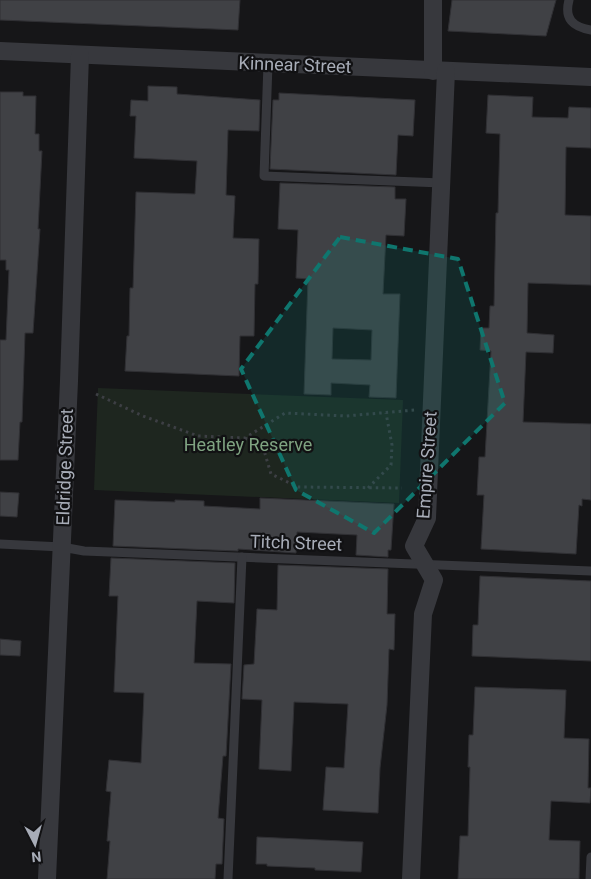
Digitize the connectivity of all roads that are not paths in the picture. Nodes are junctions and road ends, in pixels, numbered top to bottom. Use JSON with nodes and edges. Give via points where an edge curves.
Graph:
{"nodes":[{"id":1,"x":433,"y":0,"type":"edge"},
{"id":2,"x":569,"y":0,"type":"edge"},
{"id":3,"x":591,"y":30,"type":"edge"},
{"id":4,"x":0,"y":51,"type":"edge"},
{"id":5,"x":80,"y":55,"type":"junction"},
{"id":6,"x":268,"y":64,"type":"junction"},
{"id":7,"x":439,"y":71,"type":"junction"},
{"id":8,"x":591,"y":77,"type":"edge"},
{"id":9,"x":442,"y":184,"type":"junction"},
{"id":10,"x":0,"y":544,"type":"edge"},
{"id":11,"x":62,"y":547,"type":"junction"},
{"id":12,"x":242,"y":557,"type":"junction"},
{"id":13,"x":423,"y":565,"type":"junction"},
{"id":14,"x":591,"y":571,"type":"edge"},
{"id":15,"x":591,"y":857,"type":"edge"},
{"id":16,"x":48,"y":879,"type":"edge"},
{"id":17,"x":228,"y":879,"type":"edge"},
{"id":18,"x":411,"y":879,"type":"edge"},
{"id":19,"x":590,"y":879,"type":"edge"}],
"edges":[{"from":1,"to":7,"type":"street","name":"Empire Street"},
{"from":2,"to":3,"type":"lane","via":[[570,20],[580,28]]},
{"from":4,"to":5,"type":"street","name":"Kinnear Street"},
{"from":5,"to":6,"type":"street","name":"Kinnear Street"},
{"from":5,"to":11,"type":"street","name":"Eldridge Street"},
{"from":6,"to":7,"type":"street","name":"Kinnear Street"},
{"from":6,"to":9,"type":"lane","via":[[264,176]]},
{"from":7,"to":8,"type":"street","name":"Kinnear Street"},
{"from":7,"to":9,"type":"street","name":"Empire Street"},
{"from":9,"to":13,"type":"street","name":"Empire Street","via":[[427,518],[414,546]]},
{"from":10,"to":11,"type":"lane","name":"Titch Street"},
{"from":11,"to":12,"type":"lane","name":"Titch Street","via":[[84,551]]},
{"from":11,"to":16,"type":"street","name":"Eldridge Street"},
{"from":12,"to":13,"type":"lane","name":"Titch Street"},
{"from":12,"to":17,"type":"lane"},
{"from":13,"to":14,"type":"lane","name":"Titch Street"},
{"from":13,"to":18,"type":"street","name":"Empire Street","via":[[434,580],[423,614]]},
{"from":15,"to":19,"type":"lane"}]}
